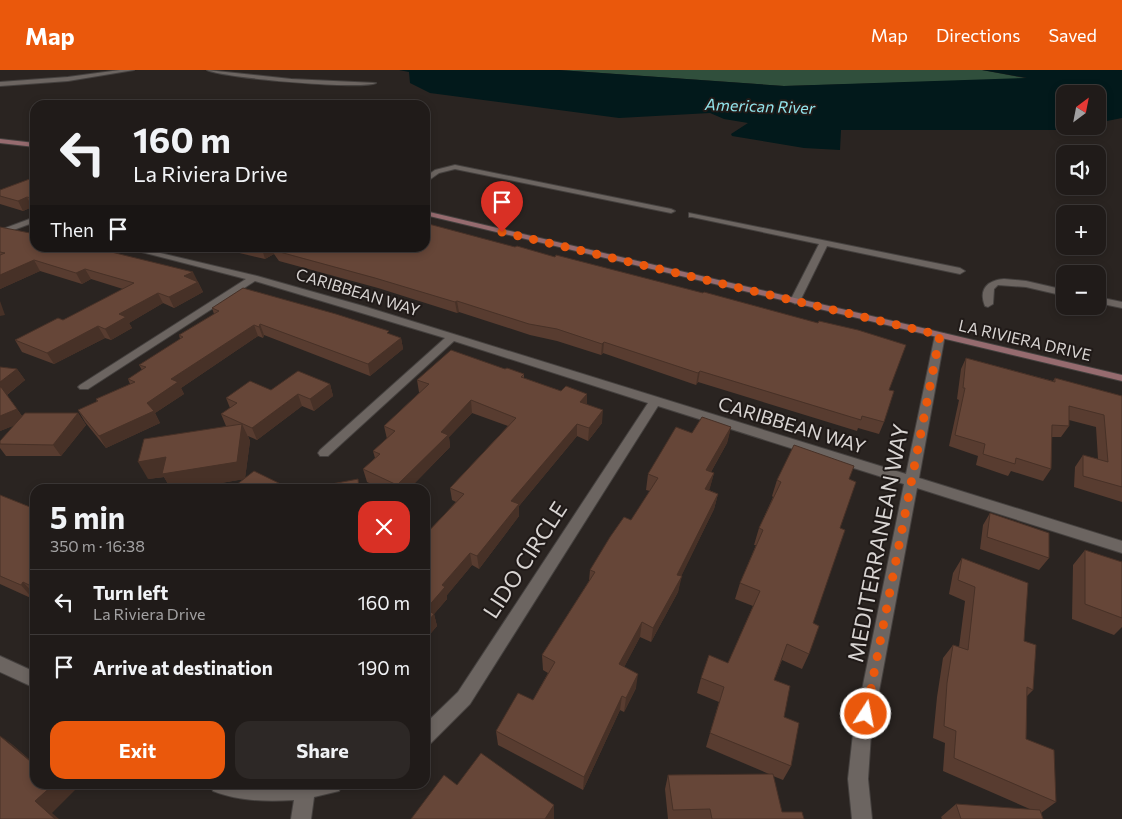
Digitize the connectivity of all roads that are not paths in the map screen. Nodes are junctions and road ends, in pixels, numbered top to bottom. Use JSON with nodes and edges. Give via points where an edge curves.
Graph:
{"nodes":[{"id":1,"x":131,"y":70,"type":"edge"},
{"id":2,"x":210,"y":70,"type":"edge"},
{"id":3,"x":373,"y":83,"type":"dead end"},
{"id":4,"x":0,"y":84,"type":"edge"},
{"id":5,"x":0,"y":141,"type":"edge"},
{"id":6,"x":30,"y":144,"type":"edge"},
{"id":7,"x":430,"y":177,"type":"edge"},
{"id":8,"x":670,"y":211,"type":"dead end"},
{"id":9,"x":430,"y":214,"type":"edge"},
{"id":10,"x":692,"y":216,"type":"dead end"},
{"id":11,"x":30,"y":221,"type":"edge"},
{"id":12,"x":22,"y":224,"type":"junction"},
{"id":13,"x":30,"y":226,"type":"edge"},
{"id":14,"x":0,"y":233,"type":"edge"},
{"id":15,"x":824,"y":243,"type":"junction"},
{"id":16,"x":147,"y":252,"type":"edge"},
{"id":17,"x":960,"y":271,"type":"dead end"},
{"id":18,"x":254,"y":278,"type":"junction"},
{"id":19,"x":1056,"y":291,"type":"edge"},
{"id":20,"x":795,"y":301,"type":"junction"},
{"id":21,"x":1106,"y":301,"type":"edge"},
{"id":22,"x":988,"y":304,"type":"dead end"},
{"id":23,"x":1122,"y":304,"type":"edge"},
{"id":24,"x":940,"y":335,"type":"junction"},
{"id":25,"x":452,"y":337,"type":"junction"},
{"id":26,"x":1122,"y":378,"type":"edge"},
{"id":27,"x":84,"y":386,"type":"dead end"},
{"id":28,"x":655,"y":401,"type":"junction"},
{"id":29,"x":324,"y":453,"type":"dead end"},
{"id":30,"x":912,"y":481,"type":"junction"},
{"id":31,"x":1122,"y":547,"type":"edge"},
{"id":32,"x":0,"y":664,"type":"edge"},
{"id":33,"x":30,"y":678,"type":"edge"},
{"id":34,"x":430,"y":732,"type":"edge"},
{"id":35,"x":241,"y":789,"type":"edge"},
{"id":36,"x":304,"y":789,"type":"joint"},
{"id":37,"x":301,"y":819,"type":"edge"},
{"id":38,"x":862,"y":819,"type":"edge"}],
"edges":[{"from":1,"to":4,"type":"street"},
{"from":2,"to":3,"type":"street","via":[[243,77]]},
{"from":5,"to":6,"type":"street"},
{"from":7,"to":8,"type":"street","via":[[437,171],[455,167]]},
{"from":9,"to":20,"type":"street","name":"LA RIVIERA DRIVE"},
{"from":10,"to":15,"type":"street"},
{"from":11,"to":12,"type":"street"},
{"from":12,"to":13,"type":"street"},
{"from":12,"to":14,"type":"street"},
{"from":15,"to":17,"type":"street"},
{"from":15,"to":20,"type":"street"},
{"from":16,"to":18,"type":"street","name":"CARIBBEAN WAY"},
{"from":18,"to":25,"type":"street","name":"CARIBBEAN WAY"},
{"from":18,"to":27,"type":"street"},
{"from":19,"to":22,"type":"street","via":[[1006,281],[992,283]]},
{"from":20,"to":24,"type":"street","name":"LA RIVIERA DRIVE"},
{"from":21,"to":23,"type":"street"},
{"from":24,"to":26,"type":"street","name":"LA RIVIERA DRIVE"},
{"from":24,"to":30,"type":"street","name":"MEDITERRANEAN WAY"},
{"from":25,"to":28,"type":"street","name":"CARIBBEAN WAY"},
{"from":25,"to":29,"type":"street"},
{"from":28,"to":30,"type":"street","name":"CARIBBEAN WAY"},
{"from":28,"to":34,"type":"street","name":"LIDO CIRCLE","via":[[464,698]]},
{"from":30,"to":31,"type":"street","name":"CARIBBEAN WAY"},
{"from":30,"to":38,"type":"street","name":"MEDITERRANEAN WAY","via":[[862,734],[858,779]]},
{"from":32,"to":33,"type":"street"},
{"from":35,"to":36,"type":"street","via":[[271,792]]},
{"from":36,"to":37,"type":"street"}]}
